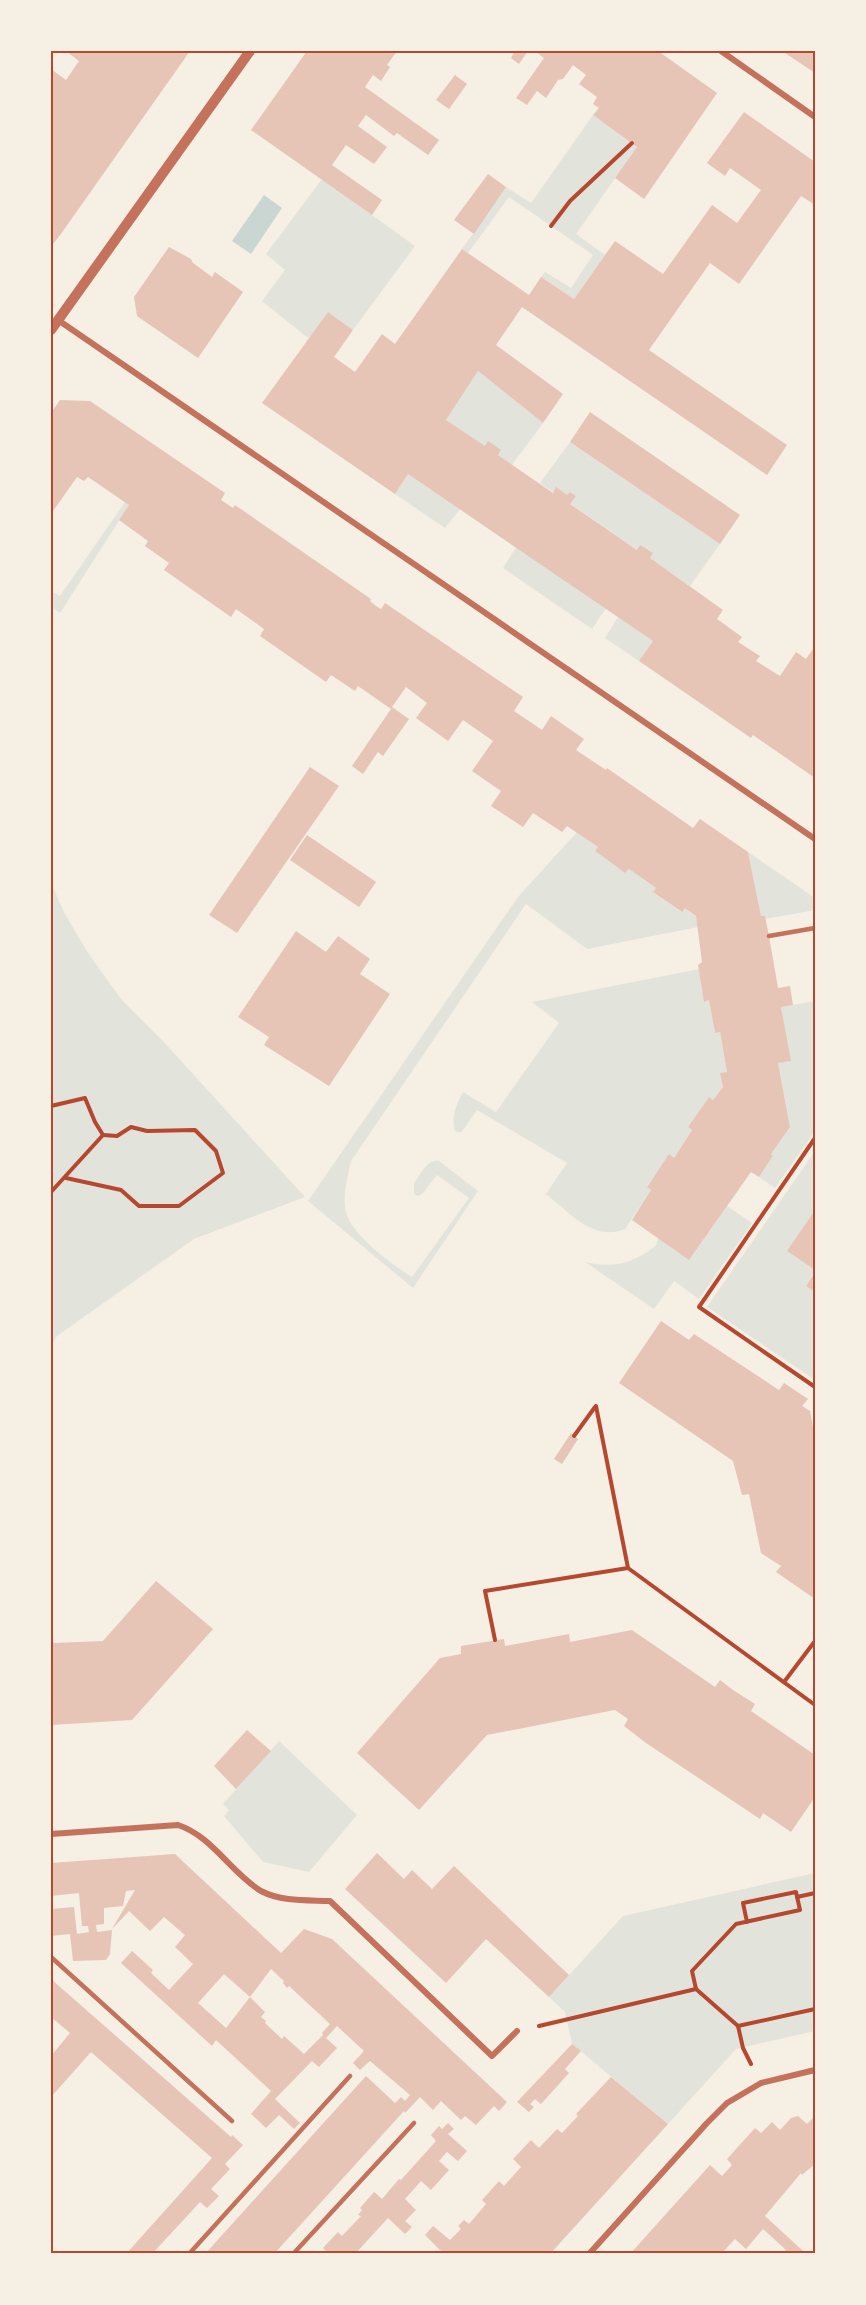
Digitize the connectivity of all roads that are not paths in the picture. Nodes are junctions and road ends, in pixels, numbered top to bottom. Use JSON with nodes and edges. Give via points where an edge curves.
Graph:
{"nodes":[{"id":1,"x":250,"y":51,"type":"edge"},
{"id":2,"x":721,"y":51,"type":"edge"},
{"id":3,"x":815,"y":117,"type":"edge"},
{"id":4,"x":54,"y":318,"type":"edge"},
{"id":5,"x":51,"y":330,"type":"edge"},
{"id":6,"x":815,"y":839,"type":"edge"},
{"id":7,"x":815,"y":928,"type":"edge"},
{"id":8,"x":769,"y":936,"type":"dead end"},
{"id":9,"x":51,"y":1834,"type":"edge"},
{"id":10,"x":51,"y":1957,"type":"edge"},
{"id":11,"x":517,"y":2031,"type":"road end"},
{"id":12,"x":815,"y":2070,"type":"edge"},
{"id":13,"x":350,"y":2076,"type":"dead end"},
{"id":14,"x":232,"y":2121,"type":"dead end"},
{"id":15,"x":414,"y":2123,"type":"dead end"},
{"id":16,"x":189,"y":2254,"type":"edge"},
{"id":17,"x":293,"y":2254,"type":"edge"},
{"id":18,"x":589,"y":2254,"type":"edge"}],
"edges":[{"from":1,"to":4,"type":"street"},
{"from":2,"to":3,"type":"street"},
{"from":4,"to":5,"type":"street"},
{"from":4,"to":6,"type":"street"},
{"from":7,"to":8,"type":"lane"},
{"from":9,"to":11,"type":"street","via":[[178,1825],[194,1830],[262,1891],[288,1900],[330,1901],[492,2056]]},
{"from":10,"to":14,"type":"lane"},
{"from":12,"to":18,"type":"street","via":[[761,2083],[727,2103]]},
{"from":13,"to":16,"type":"lane"},
{"from":15,"to":17,"type":"lane"}]}
